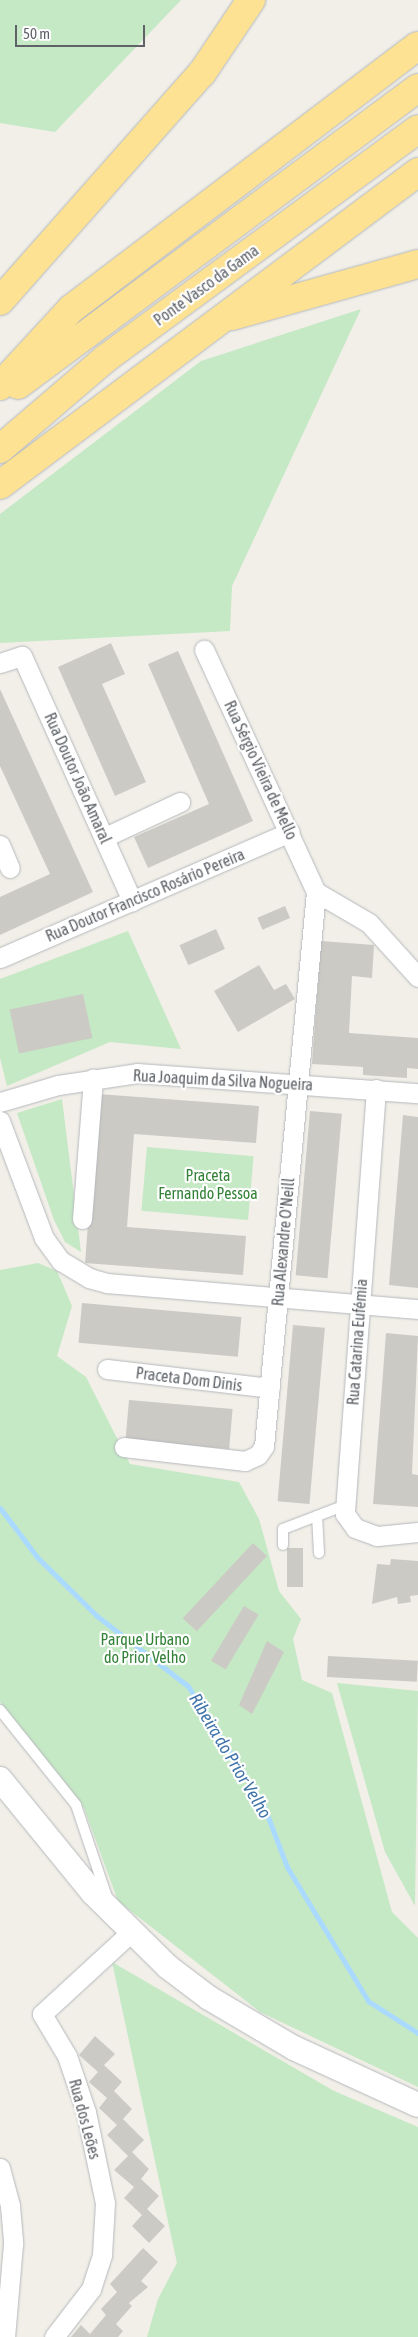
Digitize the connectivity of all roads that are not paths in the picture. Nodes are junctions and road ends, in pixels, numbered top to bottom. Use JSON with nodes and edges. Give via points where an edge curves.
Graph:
{"nodes":[{"id":1,"x":251,"y":0,"type":"edge"},
{"id":2,"x":418,"y":46,"type":"edge"},
{"id":3,"x":418,"y":88,"type":"edge"},
{"id":4,"x":418,"y":129,"type":"edge"},
{"id":5,"x":418,"y":172,"type":"edge"},
{"id":6,"x":418,"y":264,"type":"edge"},
{"id":7,"x":0,"y":301,"type":"edge"},
{"id":8,"x":216,"y":320,"type":"junction"},
{"id":9,"x":0,"y":386,"type":"edge"},
{"id":10,"x":0,"y":398,"type":"edge"},
{"id":11,"x":0,"y":449,"type":"edge"},
{"id":12,"x":0,"y":485,"type":"edge"},
{"id":13,"x":204,"y":650,"type":"dead end"},
{"id":14,"x":0,"y":663,"type":"edge"},
{"id":15,"x":180,"y":802,"type":"dead end"},
{"id":16,"x":290,"y":832,"type":"junction"},
{"id":17,"x":105,"y":837,"type":"junction"},
{"id":18,"x":0,"y":845,"type":"edge"},
{"id":19,"x":10,"y":868,"type":"dead end"},
{"id":20,"x":316,"y":892,"type":"junction"},
{"id":21,"x":132,"y":900,"type":"junction"},
{"id":22,"x":0,"y":958,"type":"edge"},
{"id":23,"x":418,"y":977,"type":"edge"},
{"id":24,"x":93,"y":1078,"type":"junction"},
{"id":25,"x":298,"y":1084,"type":"junction"},
{"id":26,"x":376,"y":1089,"type":"junction"},
{"id":27,"x":418,"y":1093,"type":"edge"},
{"id":28,"x":0,"y":1102,"type":"edge"},
{"id":29,"x":0,"y":1121,"type":"edge"},
{"id":30,"x":82,"y":1219,"type":"dead end"},
{"id":31,"x":278,"y":1297,"type":"junction"},
{"id":32,"x":360,"y":1304,"type":"junction"},
{"id":33,"x":418,"y":1309,"type":"edge"},
{"id":34,"x":107,"y":1369,"type":"dead end"},
{"id":35,"x":270,"y":1388,"type":"junction"},
{"id":36,"x":124,"y":1447,"type":"dead end"},
{"id":37,"x":346,"y":1505,"type":"junction"},
{"id":38,"x":317,"y":1516,"type":"junction"},
{"id":39,"x":418,"y":1532,"type":"edge"},
{"id":40,"x":283,"y":1545,"type":"dead end"},
{"id":41,"x":319,"y":1552,"type":"dead end"},
{"id":42,"x":0,"y":1710,"type":"edge"},
{"id":43,"x":0,"y":1779,"type":"edge"},
{"id":44,"x":113,"y":1915,"type":"junction"},
{"id":45,"x":130,"y":1933,"type":"junction"},
{"id":46,"x":418,"y":2105,"type":"edge"},
{"id":47,"x":0,"y":2168,"type":"edge"},
{"id":48,"x":5,"y":2206,"type":"edge"},
{"id":49,"x":4,"y":2301,"type":"edge"},
{"id":50,"x":5,"y":2337,"type":"edge"},
{"id":51,"x":54,"y":2337,"type":"edge"}],
"edges":[{"from":1,"to":7,"type":"highway","via":[[202,73]]},
{"from":2,"to":9,"type":"highway","via":[[71,309]]},
{"from":3,"to":10,"type":"highway","name":"Ponte Vasco da Gama"},
{"from":4,"to":11,"type":"highway","name":"Ponte Vasco da Gama","via":[[105,359]]},
{"from":5,"to":8,"type":"highway"},
{"from":6,"to":8,"type":"highway"},
{"from":8,"to":12,"type":"highway"},
{"from":13,"to":16,"type":"street","name":"Rua Sérgio Vieira de Mello"},
{"from":14,"to":17,"type":"street","name":"Rua Doutor João Amaral","via":[[22,656]]},
{"from":15,"to":17,"type":"street"},
{"from":16,"to":20,"type":"street","name":"Rua Sérgio Vieira de Mello"},
{"from":16,"to":21,"type":"street","name":"Rua Doutor Francisco Rosário Pereira"},
{"from":17,"to":21,"type":"street","name":"Rua Doutor João Amaral"},
{"from":18,"to":19,"type":"street"},
{"from":20,"to":23,"type":"street","via":[[369,923]]},
{"from":20,"to":25,"type":"street","name":"Rua Alexandre O'Neill"},
{"from":21,"to":22,"type":"street","name":"Rua Doutor Francisco Rosário Pereira"},
{"from":24,"to":25,"type":"street","name":"Rua Joaquim da Silva Nogueira","via":[[137,1073]]},
{"from":24,"to":28,"type":"street","name":"Rua Joaquim da Silva Nogueira"},
{"from":24,"to":30,"type":"street"},
{"from":25,"to":26,"type":"street","name":"Rua Joaquim da Silva Nogueira"},
{"from":25,"to":31,"type":"street","name":"Rua Alexandre O'Neill"},
{"from":26,"to":27,"type":"street","name":"Rua Joaquim da Silva Nogueira"},
{"from":26,"to":32,"type":"street","name":"Rua Catarina Eufémia"},
{"from":29,"to":31,"type":"street","via":[[44,1238],[72,1270],[107,1284]]},
{"from":31,"to":32,"type":"street"},
{"from":31,"to":35,"type":"street","name":"Rua Alexandre O'Neill"},
{"from":32,"to":33,"type":"street"},
{"from":32,"to":37,"type":"street","name":"Rua Catarina Eufémia"},
{"from":34,"to":35,"type":"street","name":"Praceta Dom Dinis"},
{"from":35,"to":36,"type":"street","name":"Rua Alexandre O'Neill","via":[[264,1446],[254,1458],[239,1461]]},
{"from":37,"to":38,"type":"lane"},
{"from":37,"to":39,"type":"street","name":"Rua Catarina Eufémia","via":[[345,1514],[355,1528],[377,1536]]},
{"from":38,"to":40,"type":"lane","via":[[283,1529]]},
{"from":38,"to":41,"type":"lane"},
{"from":42,"to":44,"type":"lane","via":[[76,1805]]},
{"from":43,"to":44,"type":"street"},
{"from":44,"to":45,"type":"street"},
{"from":45,"to":46,"type":"street","via":[[209,1998],[294,2048]]},
{"from":45,"to":51,"type":"street","name":"Rua dos Leões","via":[[42,2014],[67,2056],[86,2112],[105,2203],[102,2255],[91,2289]]},
{"from":47,"to":48,"type":"street"},
{"from":48,"to":49,"type":"street","via":[[12,2257]]},
{"from":49,"to":50,"type":"street"}]}
